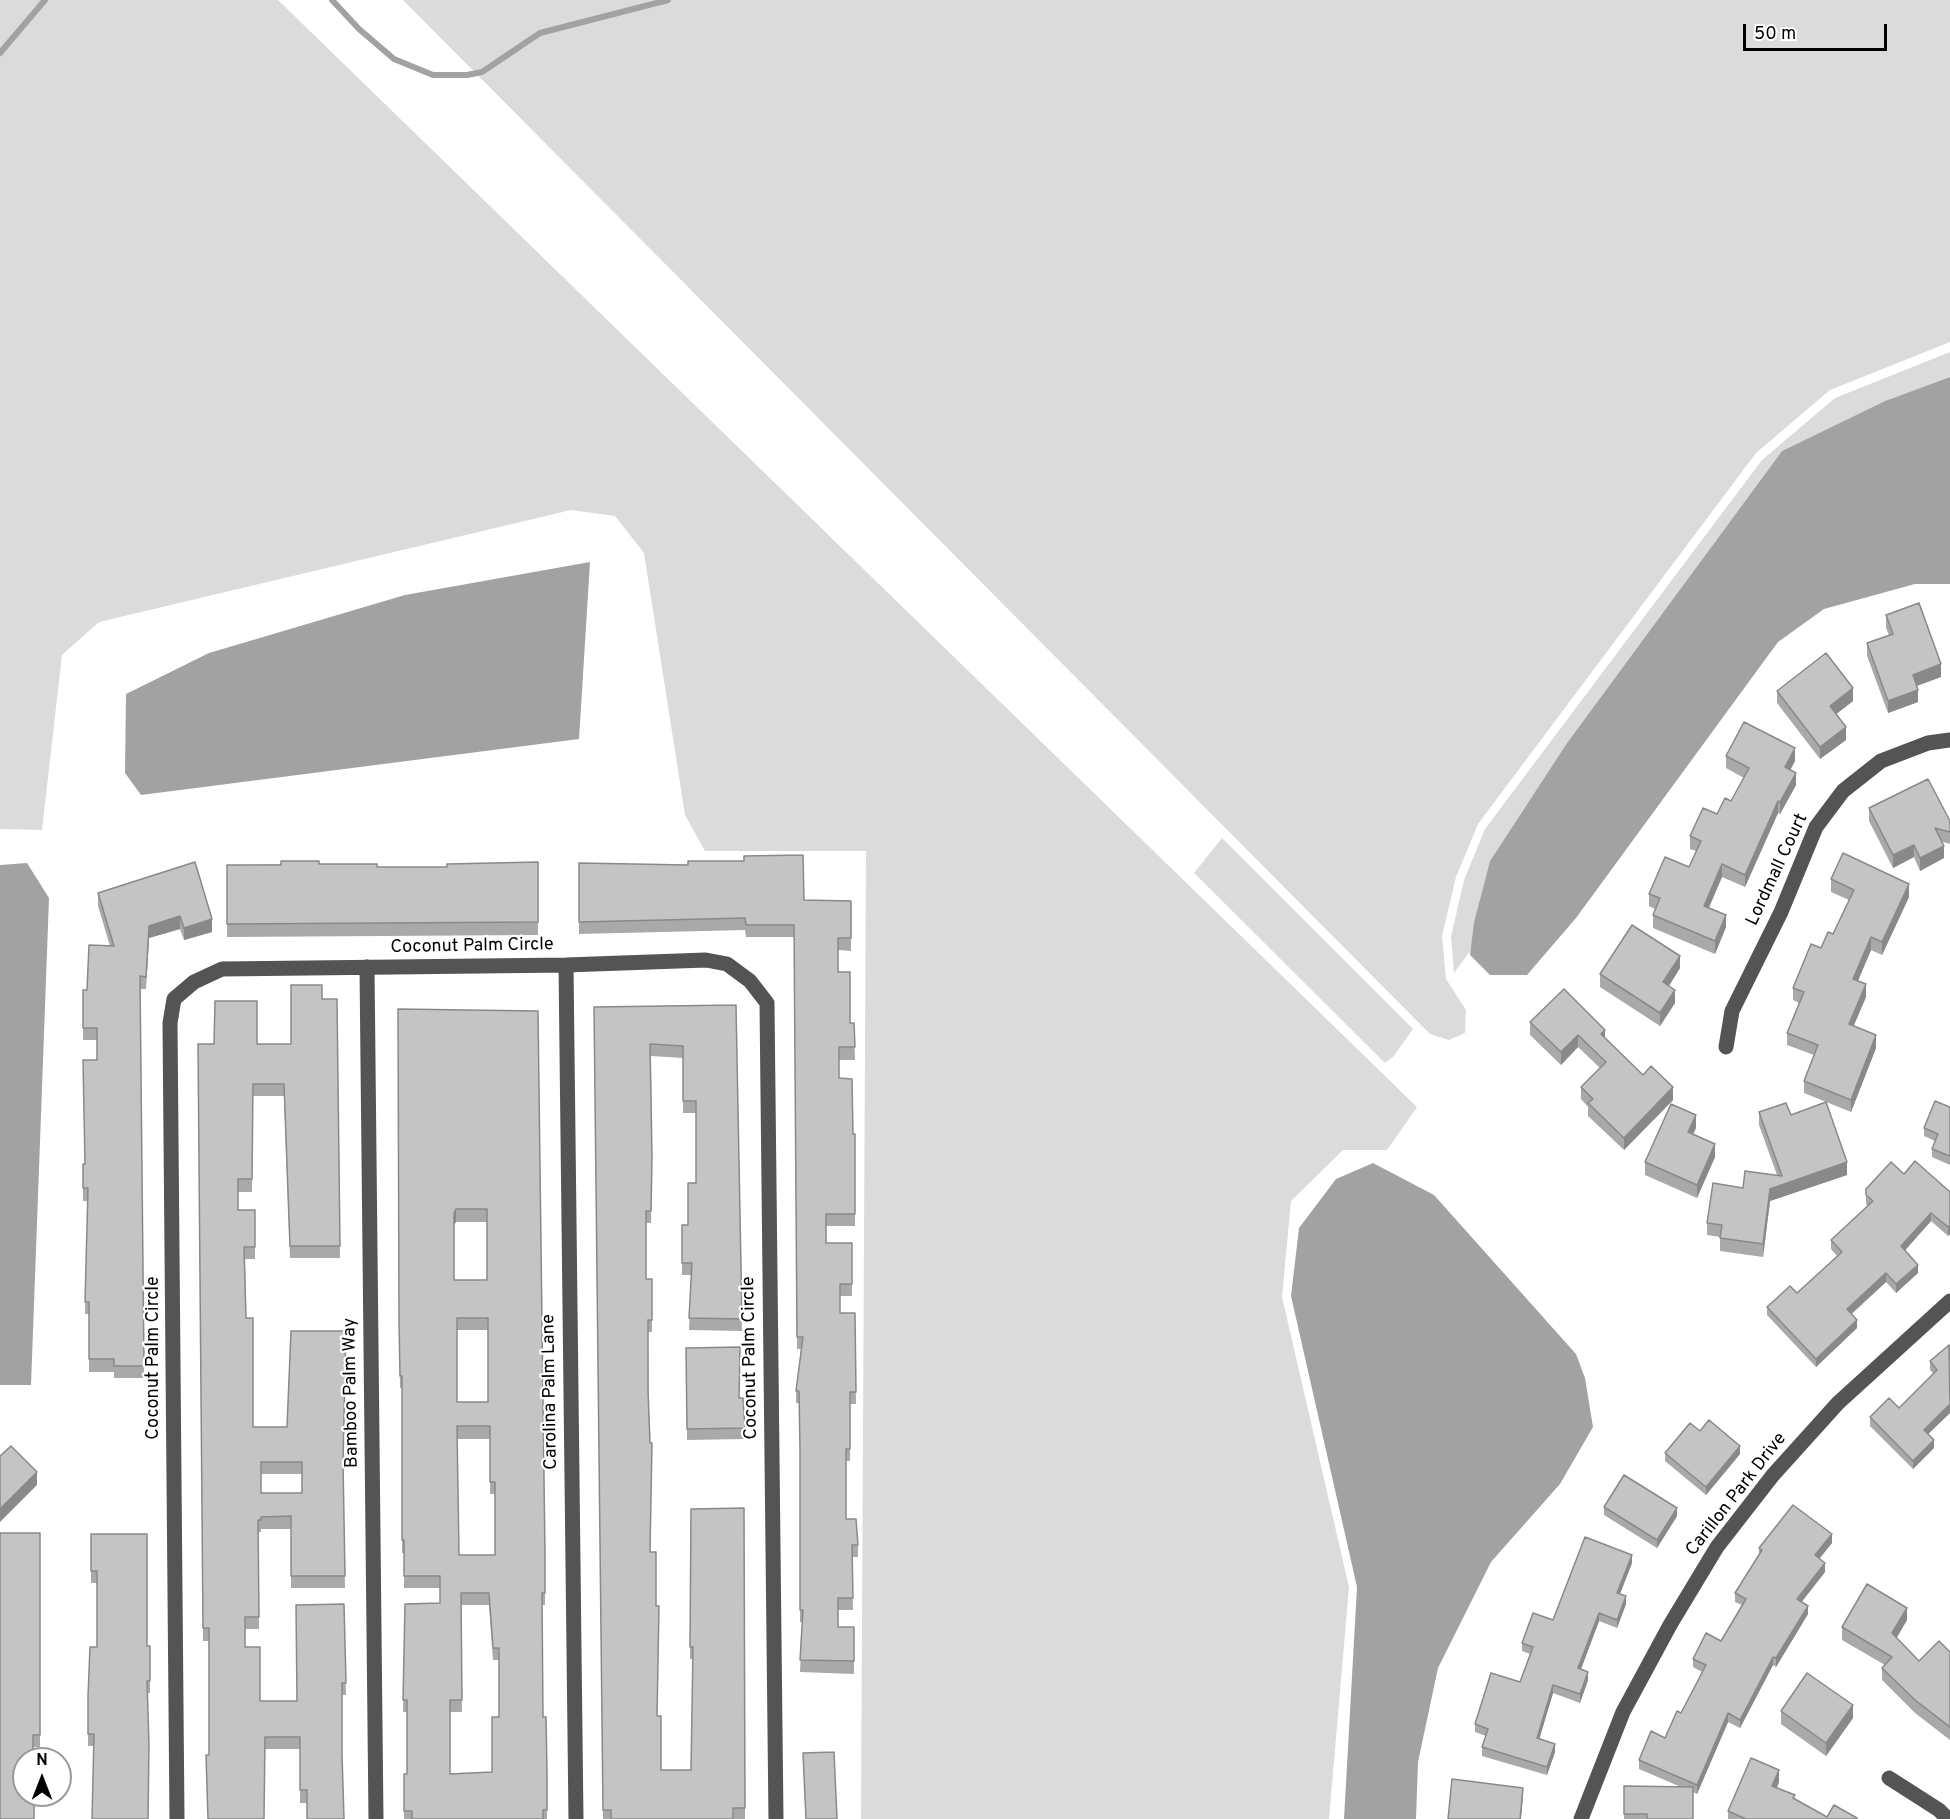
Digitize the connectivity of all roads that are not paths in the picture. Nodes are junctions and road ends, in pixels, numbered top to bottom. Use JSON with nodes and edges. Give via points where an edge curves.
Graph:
{"nodes":[{"id":1,"x":1950,"y":741,"type":"edge"},
{"id":2,"x":566,"y":965,"type":"junction"},
{"id":3,"x":367,"y":968,"type":"junction"},
{"id":4,"x":1726,"y":1047,"type":"dead end"},
{"id":5,"x":1950,"y":1301,"type":"edge"},
{"id":6,"x":1889,"y":1778,"type":"dead end"},
{"id":7,"x":177,"y":1819,"type":"edge"},
{"id":8,"x":376,"y":1819,"type":"edge"},
{"id":9,"x":576,"y":1819,"type":"edge"},
{"id":10,"x":776,"y":1819,"type":"edge"},
{"id":11,"x":1581,"y":1819,"type":"edge"},
{"id":12,"x":1948,"y":1819,"type":"edge"}],
"edges":[{"from":1,"to":4,"type":"street","name":"Lordmall Court","via":[[1928,743],[1881,761],[1843,791],[1816,827],[1781,912],[1731,1011]]},
{"from":2,"to":3,"type":"street","name":"Coconut Palm Circle"},
{"from":2,"to":9,"type":"street","name":"Carolina Palm Lane"},
{"from":2,"to":10,"type":"street","name":"Coconut Palm Circle","via":[[705,960],[727,964],[750,981],[766,1003]]},
{"from":3,"to":7,"type":"street","name":"Coconut Palm Circle","via":[[222,969],[194,982],[174,999],[170,1035]]},
{"from":3,"to":8,"type":"street","name":"Bamboo Palm Way"},
{"from":5,"to":11,"type":"street","name":"Carillon Park Drive","via":[[1838,1403],[1773,1475],[1717,1547],[1623,1712]]},
{"from":6,"to":12,"type":"street"}]}
